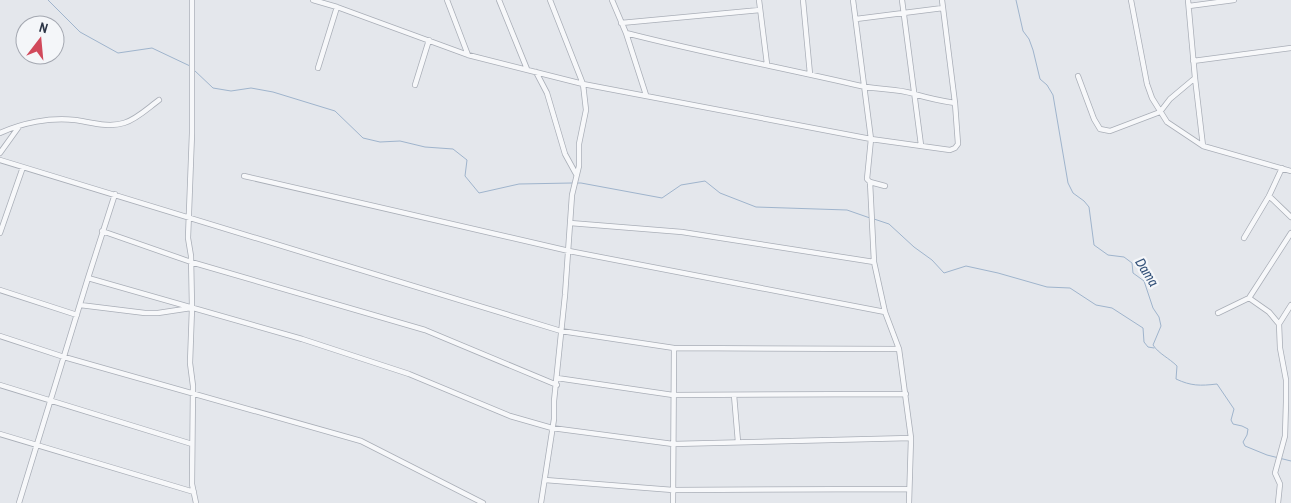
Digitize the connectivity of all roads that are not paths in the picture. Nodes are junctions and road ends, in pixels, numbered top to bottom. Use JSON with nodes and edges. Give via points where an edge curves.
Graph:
{"nodes":[{"id":1,"x":192,"y":0,"type":"edge"},
{"id":2,"x":312,"y":0,"type":"edge"},
{"id":3,"x":447,"y":0,"type":"edge"},
{"id":4,"x":499,"y":0,"type":"edge"},
{"id":5,"x":550,"y":0,"type":"edge"},
{"id":6,"x":612,"y":0,"type":"edge"},
{"id":7,"x":759,"y":0,"type":"edge"},
{"id":8,"x":803,"y":0,"type":"edge"},
{"id":9,"x":853,"y":0,"type":"edge"},
{"id":10,"x":902,"y":0,"type":"edge"},
{"id":11,"x":942,"y":0,"type":"edge"},
{"id":12,"x":1132,"y":0,"type":"edge"},
{"id":13,"x":1234,"y":0,"type":"edge"},
{"id":14,"x":1188,"y":3,"type":"edge"},
{"id":15,"x":337,"y":7,"type":"junction"},
{"id":16,"x":942,"y":8,"type":"junction"},
{"id":17,"x":760,"y":10,"type":"junction"},
{"id":18,"x":904,"y":14,"type":"junction"},
{"id":19,"x":856,"y":19,"type":"junction"},
{"id":20,"x":621,"y":23,"type":"junction"},
{"id":21,"x":626,"y":34,"type":"junction"},
{"id":22,"x":429,"y":40,"type":"junction"},
{"id":23,"x":1291,"y":48,"type":"edge"},
{"id":24,"x":468,"y":55,"type":"junction"},
{"id":25,"x":1193,"y":61,"type":"junction"},
{"id":26,"x":767,"y":64,"type":"junction"},
{"id":27,"x":318,"y":68,"type":"dead end"},
{"id":28,"x":527,"y":69,"type":"junction"},
{"id":29,"x":536,"y":72,"type":"junction"},
{"id":30,"x":810,"y":74,"type":"junction"},
{"id":31,"x":1078,"y":76,"type":"dead end"},
{"id":32,"x":1195,"y":78,"type":"junction"},
{"id":33,"x":583,"y":84,"type":"junction"},
{"id":34,"x":414,"y":85,"type":"dead end"},
{"id":35,"x":864,"y":87,"type":"junction"},
{"id":36,"x":914,"y":93,"type":"junction"},
{"id":37,"x":646,"y":95,"type":"junction"},
{"id":38,"x":159,"y":100,"type":"dead end"},
{"id":39,"x":955,"y":103,"type":"junction"},
{"id":40,"x":1160,"y":112,"type":"junction"},
{"id":41,"x":18,"y":126,"type":"junction"},
{"id":42,"x":0,"y":133,"type":"edge"},
{"id":43,"x":871,"y":139,"type":"junction"},
{"id":44,"x":921,"y":145,"type":"junction"},
{"id":45,"x":1203,"y":146,"type":"junction"},
{"id":46,"x":0,"y":153,"type":"edge"},
{"id":47,"x":0,"y":160,"type":"edge"},
{"id":48,"x":23,"y":167,"type":"junction"},
{"id":49,"x":1282,"y":168,"type":"junction"},
{"id":50,"x":1291,"y":170,"type":"edge"},
{"id":51,"x":576,"y":174,"type":"junction"},
{"id":52,"x":244,"y":176,"type":"dead end"},
{"id":53,"x":870,"y":182,"type":"junction"},
{"id":54,"x":885,"y":186,"type":"dead end"},
{"id":55,"x":115,"y":194,"type":"junction"},
{"id":56,"x":1269,"y":196,"type":"junction"},
{"id":57,"x":189,"y":216,"type":"junction"},
{"id":58,"x":1291,"y":217,"type":"edge"},
{"id":59,"x":570,"y":223,"type":"junction"},
{"id":60,"x":102,"y":231,"type":"junction"},
{"id":61,"x":0,"y":233,"type":"edge"},
{"id":62,"x":1291,"y":233,"type":"edge"},
{"id":63,"x":1244,"y":238,"type":"dead end"},
{"id":64,"x":569,"y":251,"type":"junction"},
{"id":65,"x":191,"y":262,"type":"junction"},
{"id":66,"x":874,"y":262,"type":"junction"},
{"id":67,"x":88,"y":278,"type":"junction"},
{"id":68,"x":0,"y":290,"type":"edge"},
{"id":69,"x":1249,"y":298,"type":"junction"},
{"id":70,"x":80,"y":305,"type":"junction"},
{"id":71,"x":1291,"y":305,"type":"edge"},
{"id":72,"x":192,"y":308,"type":"junction"},
{"id":73,"x":885,"y":312,"type":"junction"},
{"id":74,"x":1218,"y":313,"type":"dead end"},
{"id":75,"x":77,"y":315,"type":"junction"},
{"id":76,"x":1279,"y":324,"type":"junction"},
{"id":77,"x":561,"y":331,"type":"junction"},
{"id":78,"x":0,"y":336,"type":"edge"},
{"id":79,"x":674,"y":348,"type":"junction"},
{"id":80,"x":899,"y":349,"type":"junction"},
{"id":81,"x":64,"y":357,"type":"junction"},
{"id":82,"x":1291,"y":373,"type":"edge"},
{"id":83,"x":557,"y":378,"type":"junction"},
{"id":84,"x":1286,"y":380,"type":"junction"},
{"id":85,"x":556,"y":385,"type":"junction"},
{"id":86,"x":0,"y":386,"type":"edge"},
{"id":87,"x":193,"y":392,"type":"junction"},
{"id":88,"x":906,"y":394,"type":"junction"},
{"id":89,"x":673,"y":395,"type":"junction"},
{"id":90,"x":734,"y":395,"type":"junction"},
{"id":91,"x":50,"y":400,"type":"junction"},
{"id":92,"x":552,"y":428,"type":"junction"},
{"id":93,"x":0,"y":434,"type":"edge"},
{"id":94,"x":911,"y":438,"type":"junction"},
{"id":95,"x":738,"y":442,"type":"junction"},
{"id":96,"x":192,"y":444,"type":"junction"},
{"id":97,"x":673,"y":444,"type":"junction"},
{"id":98,"x":37,"y":445,"type":"junction"},
{"id":99,"x":545,"y":480,"type":"junction"},
{"id":100,"x":909,"y":489,"type":"junction"},
{"id":101,"x":673,"y":490,"type":"junction"},
{"id":102,"x":194,"y":492,"type":"junction"},
{"id":103,"x":19,"y":503,"type":"edge"},
{"id":104,"x":196,"y":503,"type":"edge"},
{"id":105,"x":483,"y":503,"type":"edge"},
{"id":106,"x":541,"y":503,"type":"edge"},
{"id":107,"x":673,"y":503,"type":"edge"},
{"id":108,"x":909,"y":503,"type":"edge"},
{"id":109,"x":1278,"y":503,"type":"edge"}],
"edges":[{"from":1,"to":57,"type":"street"},
{"from":2,"to":15,"type":"street"},
{"from":3,"to":24,"type":"street"},
{"from":4,"to":28,"type":"street"},
{"from":5,"to":33,"type":"street"},
{"from":6,"to":20,"type":"street"},
{"from":7,"to":17,"type":"street"},
{"from":8,"to":30,"type":"street"},
{"from":9,"to":19,"type":"street"},
{"from":10,"to":18,"type":"street"},
{"from":11,"to":16,"type":"street"},
{"from":12,"to":40,"type":"street","via":[[1145,76]]},
{"from":13,"to":14,"type":"street"},
{"from":14,"to":25,"type":"street"},
{"from":15,"to":22,"type":"street"},
{"from":15,"to":27,"type":"street"},
{"from":16,"to":18,"type":"street"},
{"from":16,"to":39,"type":"street"},
{"from":17,"to":20,"type":"street"},
{"from":17,"to":26,"type":"street"},
{"from":18,"to":19,"type":"street"},
{"from":18,"to":36,"type":"street"},
{"from":19,"to":35,"type":"street"},
{"from":20,"to":21,"type":"street"},
{"from":21,"to":26,"type":"street"},
{"from":21,"to":37,"type":"street"},
{"from":22,"to":24,"type":"street"},
{"from":22,"to":34,"type":"street"},
{"from":23,"to":25,"type":"street"},
{"from":24,"to":28,"type":"street"},
{"from":25,"to":32,"type":"street"},
{"from":26,"to":30,"type":"street"},
{"from":28,"to":29,"type":"street"},
{"from":29,"to":33,"type":"street"},
{"from":29,"to":51,"type":"street","via":[[547,93],[565,154]]},
{"from":30,"to":35,"type":"street"},
{"from":31,"to":40,"type":"street","via":[[1100,129],[1110,131]]},
{"from":32,"to":40,"type":"street"},
{"from":32,"to":45,"type":"street"},
{"from":33,"to":37,"type":"street"},
{"from":33,"to":51,"type":"street","via":[[586,110]]},
{"from":35,"to":36,"type":"street"},
{"from":35,"to":43,"type":"street"},
{"from":36,"to":39,"type":"street"},
{"from":36,"to":44,"type":"street"},
{"from":37,"to":43,"type":"street"},
{"from":38,"to":41,"type":"street","via":[[136,118],[118,124],[58,119]]},
{"from":39,"to":44,"type":"street","via":[[956,148],[950,150]]},
{"from":40,"to":45,"type":"street","via":[[1167,122]]},
{"from":41,"to":42,"type":"street"},
{"from":41,"to":46,"type":"street"},
{"from":43,"to":44,"type":"street"},
{"from":43,"to":53,"type":"street","via":[[867,172]]},
{"from":45,"to":49,"type":"street"},
{"from":47,"to":48,"type":"street"},
{"from":48,"to":55,"type":"street"},
{"from":48,"to":61,"type":"street"},
{"from":49,"to":50,"type":"street"},
{"from":49,"to":56,"type":"street"},
{"from":51,"to":59,"type":"street"},
{"from":52,"to":64,"type":"street"},
{"from":53,"to":54,"type":"street"},
{"from":53,"to":66,"type":"street"},
{"from":55,"to":57,"type":"street"},
{"from":55,"to":60,"type":"street"},
{"from":56,"to":58,"type":"street"},
{"from":56,"to":63,"type":"street"},
{"from":57,"to":65,"type":"street"},
{"from":57,"to":77,"type":"street"},
{"from":59,"to":64,"type":"street"},
{"from":59,"to":66,"type":"street","via":[[682,232]]},
{"from":60,"to":65,"type":"street"},
{"from":60,"to":67,"type":"street"},
{"from":62,"to":69,"type":"street"},
{"from":64,"to":73,"type":"street"},
{"from":64,"to":77,"type":"street"},
{"from":65,"to":72,"type":"street"},
{"from":65,"to":85,"type":"street","via":[[425,330]]},
{"from":66,"to":73,"type":"street"},
{"from":67,"to":70,"type":"street"},
{"from":67,"to":72,"type":"street"},
{"from":68,"to":75,"type":"street"},
{"from":69,"to":74,"type":"street"},
{"from":69,"to":76,"type":"street","via":[[1269,312]]},
{"from":70,"to":72,"type":"street","via":[[145,313]]},
{"from":70,"to":75,"type":"street"},
{"from":71,"to":76,"type":"street"},
{"from":72,"to":87,"type":"street","via":[[190,363]]},
{"from":72,"to":92,"type":"street","via":[[409,374],[510,416]]},
{"from":73,"to":80,"type":"street"},
{"from":75,"to":81,"type":"street"},
{"from":76,"to":84,"type":"street"},
{"from":77,"to":79,"type":"street"},
{"from":77,"to":83,"type":"street"},
{"from":78,"to":81,"type":"street"},
{"from":79,"to":80,"type":"street"},
{"from":79,"to":89,"type":"street"},
{"from":80,"to":88,"type":"street"},
{"from":81,"to":87,"type":"street"},
{"from":81,"to":91,"type":"street"},
{"from":82,"to":84,"type":"street"},
{"from":83,"to":85,"type":"street"},
{"from":83,"to":89,"type":"street"},
{"from":84,"to":109,"type":"street","via":[[1285,436],[1275,473],[1280,484]]},
{"from":85,"to":92,"type":"street"},
{"from":86,"to":91,"type":"street"},
{"from":87,"to":96,"type":"street"},
{"from":87,"to":105,"type":"street","via":[[361,441]]},
{"from":88,"to":90,"type":"street"},
{"from":88,"to":94,"type":"street"},
{"from":89,"to":90,"type":"street"},
{"from":89,"to":97,"type":"street"},
{"from":90,"to":95,"type":"street"},
{"from":91,"to":96,"type":"street"},
{"from":91,"to":98,"type":"street"},
{"from":92,"to":97,"type":"street"},
{"from":92,"to":99,"type":"street"},
{"from":93,"to":98,"type":"street"},
{"from":94,"to":95,"type":"street"},
{"from":94,"to":100,"type":"street"},
{"from":95,"to":97,"type":"street"},
{"from":96,"to":102,"type":"street"},
{"from":97,"to":101,"type":"street"},
{"from":98,"to":102,"type":"street"},
{"from":98,"to":103,"type":"street"},
{"from":99,"to":101,"type":"street"},
{"from":99,"to":106,"type":"street"},
{"from":100,"to":101,"type":"street"},
{"from":100,"to":108,"type":"street"},
{"from":101,"to":107,"type":"street"},
{"from":102,"to":104,"type":"street"}]}
